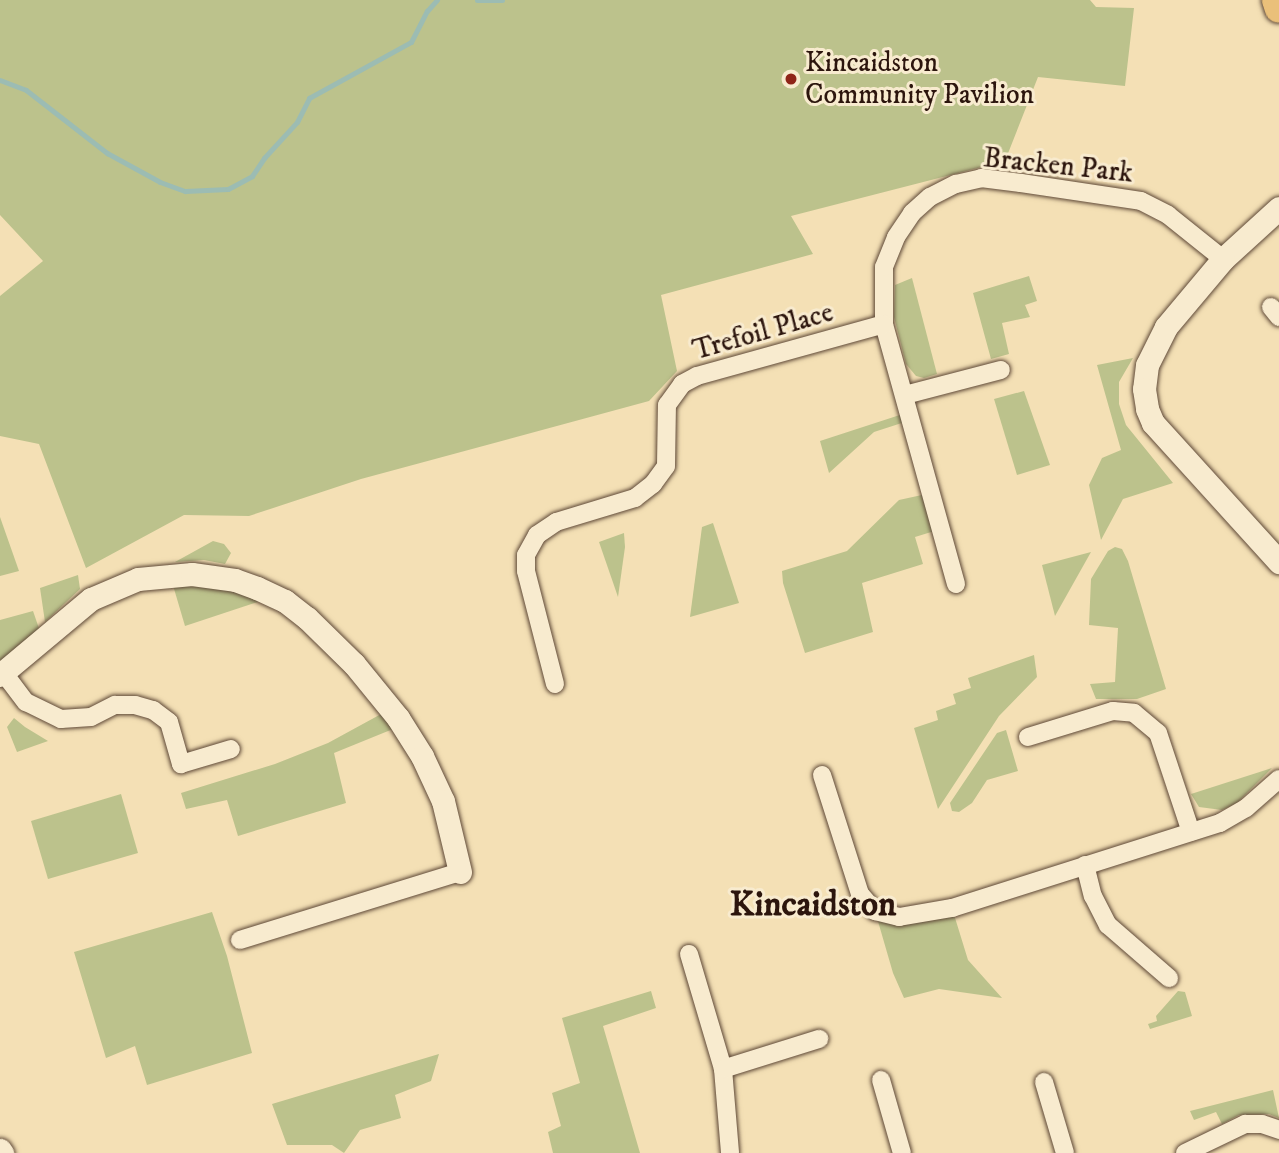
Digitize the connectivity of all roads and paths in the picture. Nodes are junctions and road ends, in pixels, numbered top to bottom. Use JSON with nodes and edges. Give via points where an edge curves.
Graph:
{"nodes":[{"id":1,"x":1276,"y":0,"type":"edge"},
{"id":2,"x":1279,"y":9,"type":"edge"},
{"id":3,"x":1279,"y":208,"type":"edge"},
{"id":4,"x":1223,"y":259,"type":"junction"},
{"id":5,"x":884,"y":324,"type":"junction"},
{"id":6,"x":1001,"y":370,"type":"dead end"},
{"id":7,"x":905,"y":395,"type":"junction"},
{"id":8,"x":1279,"y":562,"type":"edge"},
{"id":9,"x":956,"y":584,"type":"dead end"},
{"id":10,"x":2,"y":673,"type":"edge"},
{"id":11,"x":555,"y":684,"type":"dead end"},
{"id":12,"x":1028,"y":737,"type":"dead end"},
{"id":13,"x":231,"y":749,"type":"dead end"},
{"id":14,"x":822,"y":775,"type":"dead end"},
{"id":15,"x":1279,"y":779,"type":"edge"},
{"id":16,"x":1191,"y":832,"type":"junction"},
{"id":17,"x":1085,"y":865,"type":"junction"},
{"id":18,"x":460,"y":872,"type":"joint"},
{"id":19,"x":240,"y":940,"type":"dead end"},
{"id":20,"x":689,"y":954,"type":"dead end"},
{"id":21,"x":1169,"y":978,"type":"dead end"},
{"id":22,"x":819,"y":1039,"type":"dead end"},
{"id":23,"x":723,"y":1069,"type":"junction"},
{"id":24,"x":881,"y":1080,"type":"dead end"},
{"id":25,"x":1044,"y":1082,"type":"dead end"},
{"id":26,"x":1279,"y":1130,"type":"edge"},
{"id":27,"x":730,"y":1153,"type":"edge"},
{"id":28,"x":902,"y":1153,"type":"edge"},
{"id":29,"x":1066,"y":1153,"type":"edge"},
{"id":30,"x":1185,"y":1153,"type":"edge"}],
"edges":[{"from":1,"to":2,"type":"main road"},
{"from":3,"to":4,"type":"street"},
{"from":4,"to":5,"type":"street","name":"Bracken Park","via":[[1168,215],[1141,201],[981,178],[930,197],[896,237],[884,267]]},
{"from":4,"to":8,"type":"street","via":[[1166,327],[1147,365],[1146,408],[1153,423]]},
{"from":5,"to":7,"type":"street","name":"Bracken Park"},
{"from":5,"to":11,"type":"street","name":"Trefoil Place","via":[[682,384],[667,405],[666,466],[653,485],[635,498],[556,522],[537,535],[526,555],[526,571]]},
{"from":6,"to":7,"type":"street"},
{"from":7,"to":9,"type":"street","name":"Bracken Park"},
{"from":10,"to":13,"type":"street","via":[[26,702],[61,719],[91,718],[115,705],[153,710],[169,722],[181,764]]},
{"from":10,"to":18,"type":"street","via":[[92,599],[138,579],[192,574],[257,588],[307,618],[344,653],[398,718],[443,801]]},
{"from":12,"to":16,"type":"street","via":[[1114,711],[1134,713],[1158,733]]},
{"from":14,"to":17,"type":"street","via":[[860,894],[875,911],[899,918],[922,916]]},
{"from":15,"to":16,"type":"street","via":[[1246,808]]},
{"from":16,"to":17,"type":"street"},
{"from":17,"to":21,"type":"street","via":[[1093,896],[1108,925]]},
{"from":18,"to":19,"type":"street"},
{"from":20,"to":23,"type":"street"},
{"from":22,"to":23,"type":"street"},
{"from":23,"to":27,"type":"street"},
{"from":24,"to":28,"type":"street"},
{"from":25,"to":29,"type":"street"},
{"from":26,"to":30,"type":"street","via":[[1245,1124]]}]}
